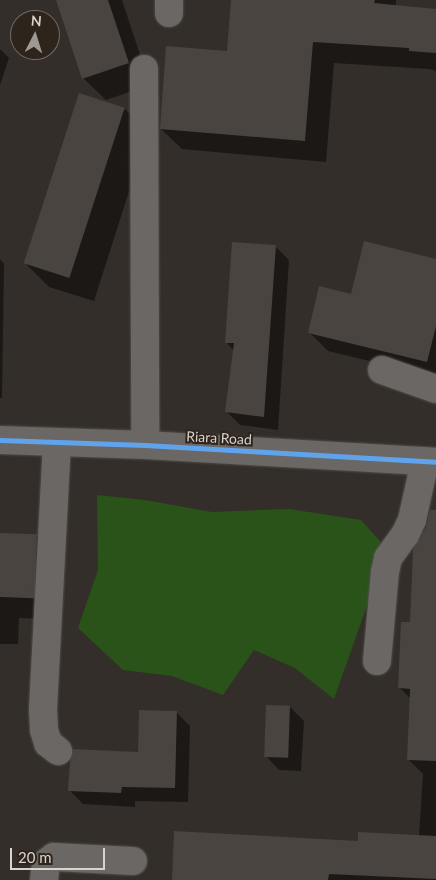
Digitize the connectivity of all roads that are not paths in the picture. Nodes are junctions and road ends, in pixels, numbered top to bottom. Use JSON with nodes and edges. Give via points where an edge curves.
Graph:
{"nodes":[{"id":1,"x":144,"y":69,"type":"dead end"},
{"id":2,"x":382,"y":370,"type":"dead end"},
{"id":3,"x":436,"y":389,"type":"edge"},
{"id":4,"x":0,"y":440,"type":"edge"},
{"id":5,"x":57,"y":442,"type":"junction"},
{"id":6,"x":145,"y":445,"type":"junction"},
{"id":7,"x":431,"y":462,"type":"edge"},
{"id":8,"x":377,"y":661,"type":"dead end"},
{"id":9,"x":58,"y":751,"type":"dead end"},
{"id":10,"x":133,"y":862,"type":"dead end"},
{"id":11,"x":44,"y":880,"type":"edge"}],
"edges":[{"from":1,"to":6,"type":"street"},
{"from":2,"to":3,"type":"street"},
{"from":4,"to":5,"type":"street","name":"Riara Road"},
{"from":5,"to":6,"type":"street","name":"Riara Road"},
{"from":5,"to":9,"type":"street","via":[[42,710],[48,743]]},
{"from":6,"to":7,"type":"street","name":"Riara Road"},
{"from":7,"to":8,"type":"street","via":[[412,520],[388,558]]},
{"from":10,"to":11,"type":"street","via":[[54,857],[46,863]]}]}
